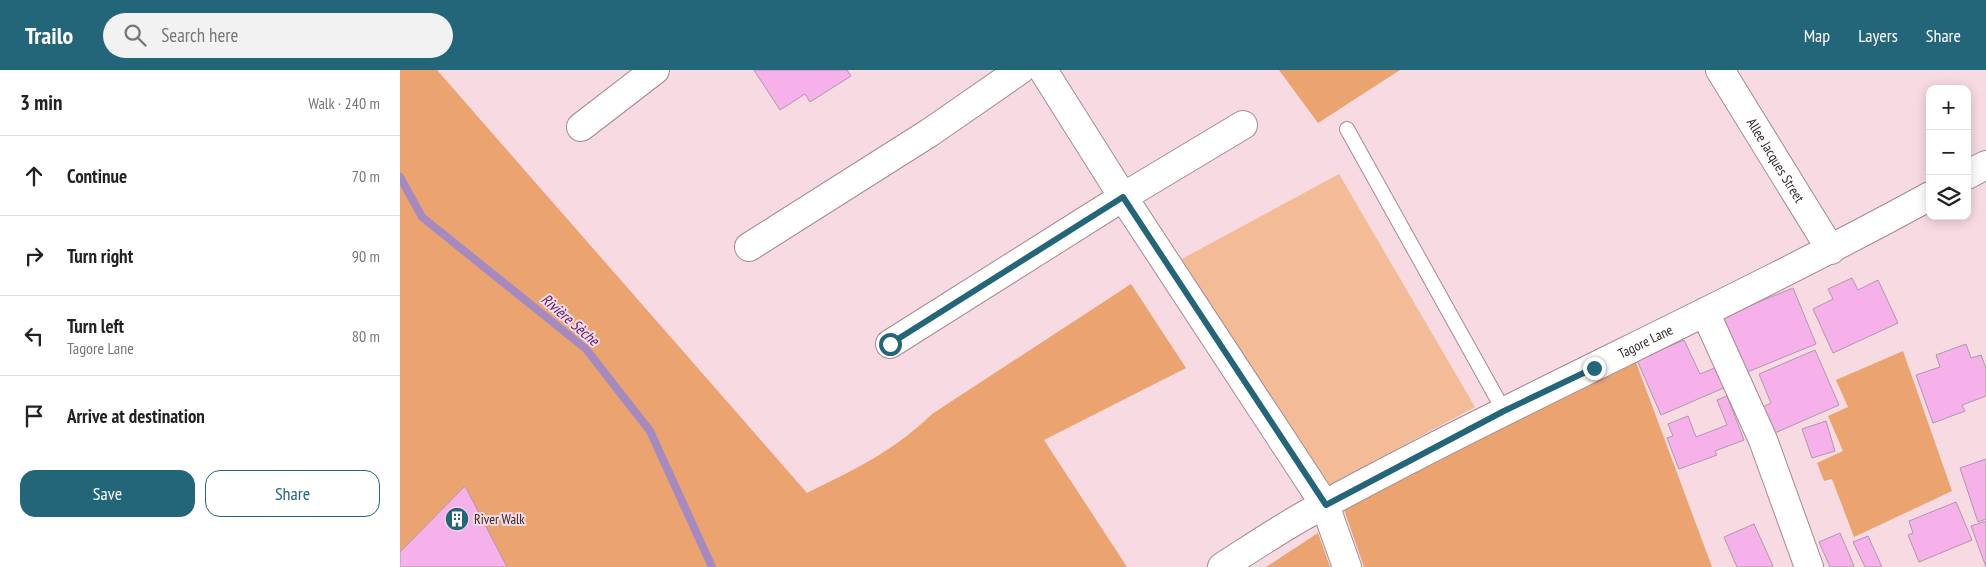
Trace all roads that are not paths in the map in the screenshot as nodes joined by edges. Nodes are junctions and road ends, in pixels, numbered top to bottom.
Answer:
1 (655, 70) edge
2 (1020, 70) edge
3 (1043, 70) edge
4 (1720, 70) edge
5 (1243, 125) dead end
6 (581, 127) dead end
7 (1347, 129) dead end
8 (1986, 165) edge
9 (1971, 173) edge
10 (1123, 197) junction
11 (1926, 198) edge
12 (749, 247) dead end
13 (1831, 250) junction
14 (1705, 312) junction
15 (890, 344) dead end
16 (1504, 411) junction
17 (1316, 510) junction
18 (1222, 567) edge
19 (1348, 567) edge
20 (1809, 567) edge

1 - 6 street
2 - 12 street
3 - 10 street
4 - 13 street, Allee Jacques Street
5 - 10 street
7 - 16 lane
8 - 9 street
10 - 15 street
10 - 17 street
11 - 13 street, Tagore Lane
13 - 14 street, Tagore Lane
14 - 16 street, Tagore Lane
14 - 20 street
16 - 17 street, Tagore Lane
17 - 18 street, Tagore Lane
17 - 19 street

